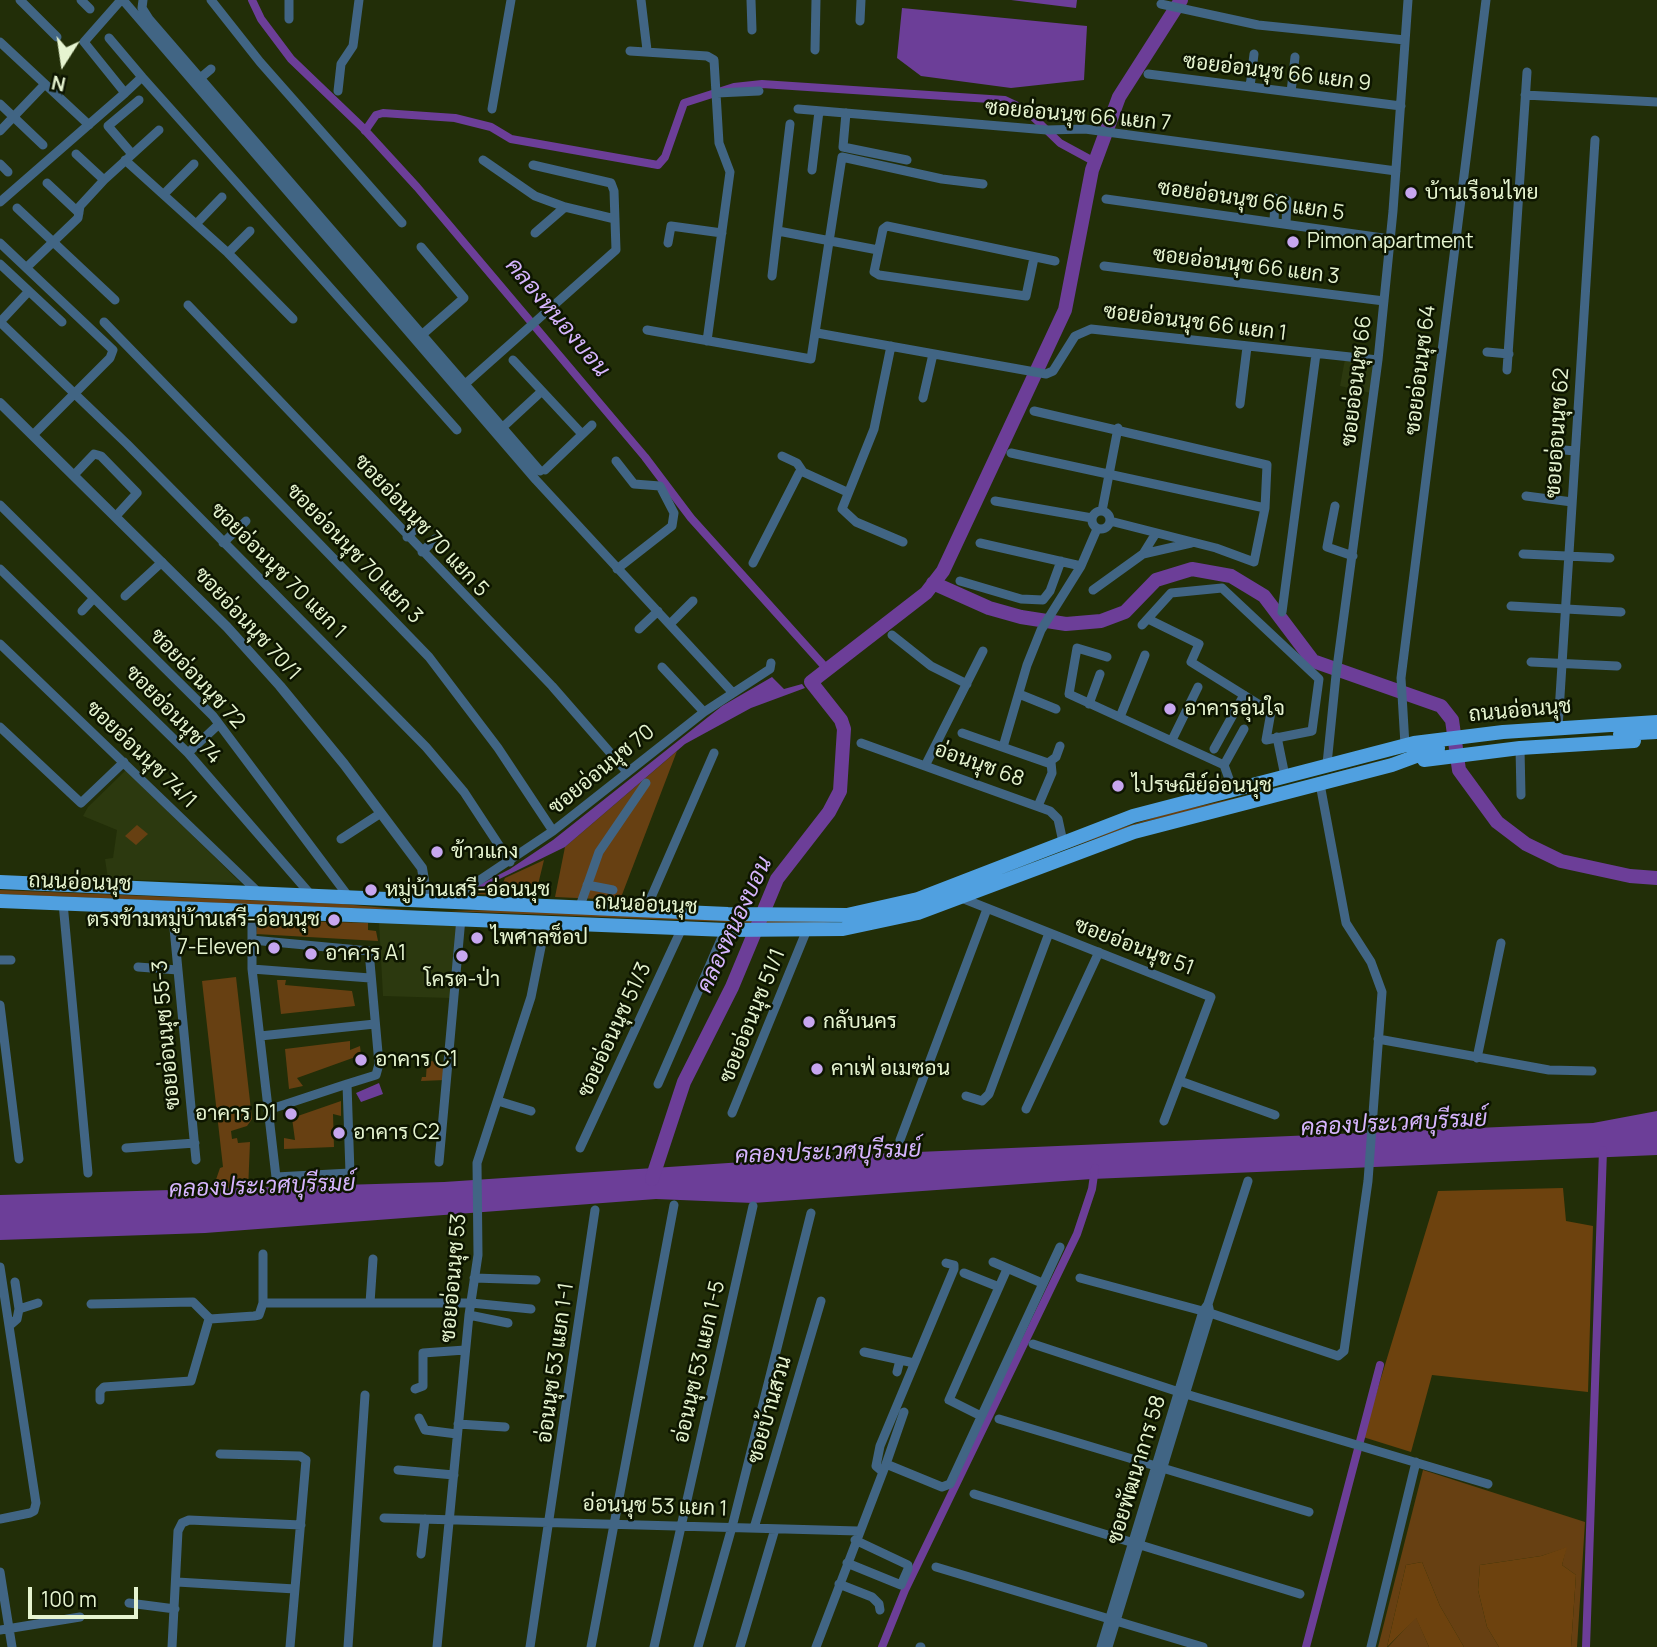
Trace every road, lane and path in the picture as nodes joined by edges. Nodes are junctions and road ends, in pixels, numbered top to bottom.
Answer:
1 (20, 0) edge
2 (81, 0) edge
3 (122, 0) edge
4 (143, 0) edge
5 (211, 0) edge
6 (289, 0) edge
7 (359, 0) edge
8 (511, 0) edge
9 (641, 0) edge
10 (751, 0) edge
11 (816, 0) edge
12 (860, 0) edge
13 (1408, 0) edge
14 (1486, 0) edge
15 (1164, 5) dead end
16 (90, 9) dead end
17 (289, 19) dead end
18 (860, 21) dead end
19 (752, 30) dead end
20 (57, 37) dead end
21 (109, 38) dead end
22 (1405, 40) junction
23 (0, 42) edge
24 (647, 50) junction
25 (815, 50) dead end
26 (630, 51) dead end
27 (1254, 54) dead end
28 (1295, 57) dead end
29 (211, 69) dead end
30 (1527, 72) dead end
31 (1149, 75) dead end
32 (142, 77) junction
33 (197, 80) junction
34 (45, 84) junction
35 (1250, 87) junction
36 (338, 91) dead end
37 (759, 91) dead end
38 (1291, 92) junction
39 (125, 93) junction
40 (716, 93) junction
41 (1525, 95) junction
42 (139, 100) dead end
43 (1657, 102) edge
44 (0, 104) edge
45 (1401, 106) junction
46 (798, 108) dead end
47 (492, 109) dead end
48 (819, 111) junction
49 (846, 113) junction
50 (14, 117) junction
51 (790, 124) dead end
52 (89, 125) junction
53 (159, 130) dead end
54 (0, 131) edge
55 (1595, 140) dead end
56 (43, 145) dead end
57 (76, 154) dead end
58 (129, 157) junction
59 (483, 160) dead end
60 (907, 160) dead end
61 (0, 164) edge
62 (194, 164) dead end
63 (533, 165) dead end
64 (812, 170) dead end
65 (1396, 171) junction
66 (8, 172) dead end
67 (104, 180) junction
68 (47, 183) dead end
69 (983, 184) dead end
70 (164, 194) junction
71 (222, 197) dead end
72 (1275, 198) dead end
73 (1106, 199) dead end
74 (1287, 200) dead end
75 (0, 202) edge
76 (565, 207) junction
77 (17, 208) dead end
78 (79, 212) junction
79 (615, 219) junction
80 (1274, 222) junction
81 (197, 223) junction
82 (402, 223) dead end
83 (1286, 224) junction
84 (250, 231) dead end
85 (778, 231) junction
86 (535, 233) dead end
87 (722, 233) junction
88 (1390, 239) junction
89 (53, 242) junction
90 (830, 242) junction
91 (0, 243) edge
92 (668, 243) dead end
93 (421, 247) dead end
94 (878, 250) junction
95 (228, 253) junction
96 (1034, 258) junction
97 (1055, 261) dead end
98 (0, 264) edge
99 (1104, 266) dead end
100 (27, 267) junction
101 (772, 276) dead end
102 (29, 290) junction
103 (115, 300) dead end
104 (1384, 301) junction
105 (188, 305) dead end
106 (293, 319) dead end
107 (0, 322) edge
108 (62, 322) dead end
109 (104, 323) dead end
110 (647, 330) dead end
111 (817, 332) junction
112 (424, 333) junction
113 (707, 341) junction
114 (891, 346) junction
115 (1247, 347) junction
116 (1488, 352) dead end
117 (933, 354) junction
118 (1316, 354) junction
119 (1508, 354) junction
120 (513, 360) dead end
121 (1378, 360) junction
122 (1507, 370) dead end
123 (463, 386) junction
124 (542, 391) junction
125 (74, 393) junction
126 (923, 398) dead end
127 (0, 403) edge
128 (1240, 404) dead end
129 (1034, 411) dead end
130 (592, 425) dead end
131 (503, 427) junction
132 (1118, 428) junction
133 (457, 430) dead end
134 (582, 434) junction
135 (33, 435) junction
136 (1554, 449) dead end
137 (1575, 451) junction
138 (1011, 453) dead end
139 (782, 456) dead end
140 (616, 461) dead end
141 (803, 472) junction
142 (74, 475) junction
143 (1110, 475) junction
144 (847, 492) junction
145 (1526, 496) dead end
146 (995, 501) dead end
147 (1572, 502) junction
148 (0, 505) edge
149 (1335, 506) dead end
150 (1265, 508) junction
151 (1102, 511) junction
152 (116, 516) junction
153 (1091, 518) junction
154 (246, 521) dead end
155 (1110, 521) junction
156 (422, 523) dead end
157 (1097, 529) junction
158 (1156, 533) junction
159 (407, 537) junction
160 (435, 539) dead end
161 (903, 542) dead end
162 (1193, 542) junction
163 (223, 543) junction
164 (981, 544) dead end
165 (422, 552) junction
166 (1143, 554) junction
167 (1524, 554) dead end
168 (1353, 556) junction
169 (1568, 556) junction
170 (1610, 558) dead end
171 (1061, 561) junction
172 (162, 562) junction
173 (753, 563) dead end
174 (1082, 566) junction
175 (0, 569) edge
176 (617, 569) junction
177 (960, 581) dead end
178 (1093, 590) dead end
179 (125, 596) dead end
180 (94, 598) junction
181 (693, 601) dead end
182 (1511, 606) dead end
183 (1565, 610) junction
184 (82, 611) dead end
185 (658, 611) junction
186 (1282, 612) dead end
187 (1621, 612) dead end
188 (670, 624) junction
189 (639, 629) dead end
190 (892, 635) dead end
191 (0, 644) edge
192 (983, 651) dead end
193 (1144, 654) dead end
194 (1107, 657) dead end
195 (1531, 662) dead end
196 (771, 663) dead end
197 (1561, 664) junction
198 (1617, 666) dead end
199 (662, 667) dead end
200 (1100, 674) dead end
201 (967, 684) junction
202 (1198, 687) dead end
203 (733, 693) junction
204 (1019, 694) junction
205 (1244, 695) junction
206 (1089, 704) junction
207 (1056, 709) dead end
208 (704, 712) junction
209 (1120, 717) junction
210 (219, 724) junction
211 (1621, 724) junction
212 (0, 727) edge
213 (1558, 728) junction
214 (1244, 729) dead end
215 (1655, 731) edge
216 (962, 733) dead end
217 (1277, 737) junction
218 (1172, 740) junction
219 (1622, 742) junction
220 (861, 743) dead end
221 (1405, 745) junction
222 (1060, 746) dead end
223 (1003, 747) junction
224 (1520, 748) junction
225 (1214, 749) dead end
226 (188, 753) junction
227 (714, 753) dead end
228 (1390, 758) junction
229 (124, 762) junction
230 (1051, 762) junction
231 (926, 764) junction
232 (1327, 764) junction
233 (1223, 765) junction
234 (626, 772) junction
235 (1285, 776) junction
236 (646, 783) dead end
237 (1320, 784) junction
238 (1233, 790) junction
239 (1521, 795) dead end
240 (1038, 806) junction
241 (381, 813) junction
242 (553, 831) junction
243 (341, 839) dead end
244 (1063, 842) junction
245 (510, 862) junction
246 (0, 883) edge
247 (587, 885) junction
248 (613, 890) dead end
249 (258, 892) junction
250 (311, 895) junction
251 (348, 896) junction
252 (959, 897) junction
253 (428, 899) junction
254 (450, 900) junction
255 (0, 901) edge
256 (63, 903) junction
257 (580, 906) junction
258 (172, 907) junction
259 (646, 909) junction
260 (987, 909) junction
261 (252, 910) junction
262 (427, 916) junction
263 (461, 918) junction
264 (546, 922) junction
265 (682, 928) junction
266 (726, 930) junction
267 (799, 932) junction
268 (1049, 933) junction
269 (252, 940) junction
270 (1501, 943) dead end
271 (1099, 952) junction
272 (0, 960) edge
273 (11, 960) dead end
274 (138, 967) dead end
275 (252, 969) junction
276 (178, 970) junction
277 (370, 978) junction
278 (0, 1005) edge
279 (374, 1024) junction
280 (260, 1036) junction
281 (1378, 1039) junction
282 (2, 1042) edge
283 (1477, 1058) junction
284 (1592, 1071) dead end
285 (1180, 1081) junction
286 (348, 1084) junction
287 (658, 1084) dead end
288 (966, 1096) dead end
289 (498, 1101) junction
290 (1026, 1109) dead end
291 (268, 1110) junction
292 (531, 1111) dead end
293 (732, 1113) dead end
294 (1275, 1115) dead end
295 (1164, 1121) dead end
296 (900, 1140) dead end
297 (195, 1143) junction
298 (126, 1148) dead end
299 (580, 1148) dead end
300 (19, 1159) dead end
301 (196, 1160) dead end
302 (439, 1163) dead end
303 (88, 1173) dead end
304 (1248, 1181) dead end
305 (674, 1205) dead end
306 (753, 1206) dead end
307 (595, 1210) dead end
308 (811, 1213) dead end
309 (1060, 1247) dead end
310 (263, 1254) dead end
311 (373, 1259) dead end
312 (993, 1262) dead end
313 (946, 1263) dead end
314 (0, 1267) edge
315 (1007, 1269) junction
316 (964, 1273) dead end
317 (474, 1278) junction
318 (1080, 1278) dead end
319 (536, 1280) dead end
320 (15, 1282) dead end
321 (1042, 1283) junction
322 (999, 1287) junction
323 (821, 1301) dead end
324 (38, 1303) dead end
325 (263, 1303) junction
326 (370, 1303) junction
327 (471, 1303) junction
328 (91, 1304) dead end
329 (19, 1309) junction
330 (531, 1309) dead end
331 (1207, 1309) junction
332 (469, 1315) junction
333 (209, 1319) junction
334 (508, 1323) dead end
335 (9, 1326) junction
336 (1033, 1344) dead end
337 (466, 1350) junction
338 (864, 1352) dead end
339 (900, 1360) junction
340 (914, 1363) junction
341 (897, 1372) dead end
342 (415, 1389) dead end
343 (1182, 1393) junction
344 (365, 1395) dead end
345 (100, 1400) dead end
346 (904, 1412) dead end
347 (981, 1416) junction
348 (419, 1418) dead end
349 (999, 1419) dead end
350 (505, 1427) dead end
351 (458, 1429) junction
352 (220, 1454) dead end
353 (1416, 1462) junction
354 (1160, 1467) junction
355 (884, 1468) junction
356 (398, 1470) dead end
357 (454, 1475) junction
358 (1488, 1484) dead end
359 (974, 1494) dead end
360 (1309, 1512) dead end
361 (384, 1518) dead end
362 (0, 1519) edge
363 (425, 1519) junction
364 (451, 1520) junction
365 (551, 1521) junction
366 (615, 1522) junction
367 (301, 1525) junction
368 (682, 1526) junction
369 (732, 1527) junction
370 (754, 1528) junction
371 (775, 1529) junction
372 (857, 1536) junction
373 (1138, 1543) junction
374 (421, 1554) dead end
375 (847, 1563) junction
376 (936, 1567) dead end
377 (0, 1572) edge
378 (177, 1582) junction
379 (839, 1584) junction
380 (295, 1589) junction
381 (1300, 1594) dead end
382 (129, 1603) dead end
383 (175, 1609) junction
384 (880, 1610) dead end
385 (80, 1617) dead end
386 (1113, 1620) junction
387 (4, 1630) edge
388 (12, 1647) edge
389 (173, 1647) edge
390 (290, 1647) edge
391 (348, 1647) edge
392 (438, 1647) edge
393 (530, 1647) edge
394 (591, 1647) edge
395 (654, 1647) edge
396 (698, 1647) edge
397 (740, 1647) edge
398 (816, 1647) edge
399 (1101, 1647) edge
400 (1108, 1647) edge
401 (1203, 1647) edge
402 (1371, 1647) edge

1 - 20 street
2 - 16 street
3 - 33 street
3 - 39 street
4 - 33 street
5 - 82 street
6 - 17 street
7 - 36 street
8 - 47 street
9 - 24 street
10 - 19 street
11 - 25 street
12 - 18 street
13 - 22 street, ซอยอ่อนนุช 66
14 - 221 street, ซอยอ่อนนุช 64
15 - 22 street
21 - 32 street
22 - 45 street, ซอยอ่อนนุช 66
23 - 34 street
24 - 26 street
24 - 40 street
27 - 35 street
28 - 38 street
29 - 33 street
30 - 41 street
31 - 35 street, ซอยอ่อนนุช 66 แยก 9
32 - 39 street
32 - 133 street
33 - 112 street
33 - 123 street
34 - 50 street
34 - 52 street
35 - 38 street, ซอยอ่อนนุช 66 แยก 9
37 - 40 street
38 - 45 street, ซอยอ่อนนุช 66 แยก 9
39 - 52 street
40 - 87 street
41 - 43 street
41 - 119 street
42 - 58 street
44 - 50 street
45 - 65 street, ซอยอ่อนนุช 66
46 - 48 street, ซอยอ่อนนุช 66 แยก 7
48 - 49 street, ซอยอ่อนนุช 66 แยก 7
48 - 64 street
49 - 60 street
49 - 65 street, ซอยอ่อนนุช 66 แยก 7
50 - 54 street
50 - 56 street
51 - 85 street
52 - 75 street
53 - 58 street
55 - 137 street, ซอยอ่อนนุช 62
57 - 67 street
58 - 67 street
58 - 70 street
59 - 76 street
61 - 66 street
62 - 70 street
63 - 79 street
65 - 88 street, ซอยอ่อนนุช 66
67 - 78 street
68 - 78 street
69 - 90 street
70 - 81 street
71 - 81 street
72 - 80 street
73 - 80 street, ซอยอ่อนนุช 66 แยก 5
74 - 83 street
76 - 79 street
76 - 86 street
77 - 89 street
78 - 89 street
79 - 123 street
80 - 83 street, ซอยอ่อนนุช 66 แยก 5
81 - 95 street
83 - 88 street, ซอยอ่อนนุช 66 แยก 5
84 - 95 street
85 - 90 street
85 - 101 street
87 - 92 street
87 - 113 street
88 - 104 street, ซอยอ่อนนุช 66
89 - 100 street
89 - 103 street
90 - 94 street
90 - 111 street
91 - 100 street
93 - 112 street
94 - 96 street
94 - 96 street
95 - 106 street
96 - 97 street
98 - 102 street
99 - 104 street, ซอยอ่อนนุช 66 แยก 3
100 - 125 street
102 - 107 street
102 - 108 street
104 - 121 street, ซอยอ่อนนุช 66
105 - 159 street, ซอยอ่อนนุช 70 แยก 5
107 - 125 street, ซอยอ่อนนุช 70 แยก 1
109 - 242 street, ซอยอ่อนนุช 70 แยก 3
110 - 113 street
111 - 113 street
111 - 114 street, ซอยอ่อนนุช 66 แยก 1
112 - 123 street
114 - 117 street, ซอยอ่อนนุช 66 แยก 1
114 - 144 street
115 - 117 street, ซอยอ่อนนุช 66 แยก 1
115 - 118 street, ซอยอ่อนนุช 66 แยก 1
115 - 128 street
116 - 119 street
117 - 126 street
118 - 121 street, ซอยอ่อนนุช 66 แยก 1
118 - 186 street
119 - 122 street
120 - 124 street
121 - 168 street, ซอยอ่อนนุช 66
123 - 131 street
123 - 176 street
124 - 131 street
124 - 134 street
125 - 135 street
125 - 163 street, ซอยอ่อนนุช 70 แยก 1
127 - 135 street, ซอยอ่อนนุช 70/1
129 - 132 street
130 - 134 street
131 - 134 street
132 - 143 street
132 - 150 street
135 - 142 street, ซอยอ่อนนุช 70/1
136 - 137 street
137 - 147 street, ซอยอ่อนนุช 62
138 - 143 street
139 - 141 street
140 - 176 street
141 - 144 street
141 - 173 street
142 - 152 street, ซอยอ่อนนุช 70/1
142 - 152 street
143 - 150 street
143 - 151 street
144 - 161 street
145 - 147 street
146 - 153 street
147 - 169 street, ซอยอ่อนนุช 62
148 - 180 street, ซอยอ่อนนุช 72
149 - 168 street
150 - 162 street
151 - 153 street
151 - 155 street
152 - 172 street, ซอยอ่อนนุช 70/1
153 - 157 street
154 - 163 street
155 - 157 street
155 - 158 street
156 - 159 street
157 - 174 street
158 - 162 street
158 - 166 street
159 - 165 street, ซอยอ่อนนุช 70 แยก 5
160 - 165 street
162 - 166 street
163 - 245 street, ซอยอ่อนนุช 70 แยก 1
164 - 171 street
165 - 234 street, ซอยอ่อนนุช 70 แยก 5
166 - 178 street
167 - 169 street
168 - 232 street, ซอยอ่อนนุช 66
169 - 170 street
169 - 183 street, ซอยอ่อนนุช 62
171 - 174 street
171 - 177 street
172 - 179 street
172 - 241 street, ซอยอ่อนนุช 70/1
174 - 204 street
175 - 226 street, ซอยอ่อนนุช 74
176 - 185 street
180 - 184 street
180 - 210 street, ซอยอ่อนนุช 72
181 - 188 street
182 - 183 street
183 - 187 street
183 - 197 street, ซอยอ่อนนุช 62
185 - 188 street
185 - 189 street
188 - 203 street
190 - 201 street
191 - 229 street, ซอยอ่อนนุช 74/1
192 - 201 street
193 - 209 street
194 - 206 street
195 - 197 street
196 - 203 street, ซอยอ่อนนุช 70
197 - 198 street
197 - 213 street, ซอยอ่อนนุช 62
199 - 208 street
200 - 206 street
201 - 231 street
202 - 218 street
203 - 208 street, ซอยอ่อนนุช 70
204 - 207 street
204 - 223 street
205 - 217 street
205 - 217 street
205 - 225 street
206 - 209 street
208 - 234 street, ซอยอ่อนนุช 70
209 - 218 street
210 - 226 street
210 - 251 street, ซอยอ่อนนุช 72
211 - 213 main road, ถนนอ่อนนุช
211 - 215 main road, ถนนอ่อนนุช
211 - 219 main road
212 - 229 street
213 - 221 main road, ถนนอ่อนนุช
214 - 233 street
215 - 219 main road, ถนนอ่อนนุช
215 - 228 main road, ถนนอ่อนนุช
216 - 223 street
217 - 235 street
218 - 233 street
219 - 224 main road, ถนนอ่อนนุช
220 - 231 street, อ่อนนุช 68
221 - 228 main road, ถนนอ่อนนุช
222 - 230 street
223 - 230 street
224 - 228 main road, ถนนอ่อนนุช
224 - 239 street
226 - 250 street, ซอยอ่อนนุช 74
227 - 259 street
228 - 232 main road, ถนนอ่อนนุช
228 - 237 main road, ถนนอ่อนนุช
229 - 249 street, ซอยอ่อนนุช 74/1
230 - 240 street
231 - 240 street, อ่อนนุช 68
232 - 235 main road, ถนนอ่อนนุช
233 - 238 street
234 - 242 street, ซอยอ่อนนุช 70
235 - 238 main road, ถนนอ่อนนุช
236 - 247 street
237 - 252 main road, ถนนอ่อนนุช
237 - 281 street
238 - 244 main road, ถนนอ่อนนุช
240 - 244 street, อ่อนนุช 68
241 - 243 street
241 - 253 street, ซอยอ่อนนุช 70/1
242 - 245 street, ซอยอ่อนนุช 70
244 - 259 main road, ถนนอ่อนนุช
245 - 254 street, ซอยอ่อนนุช 70
246 - 249 main road, ถนนอ่อนนุช
247 - 248 street
247 - 257 street
249 - 250 main road, ถนนอ่อนนุช
250 - 251 main road, ถนนอ่อนนุช
251 - 253 main road, ถนนอ่อนนุช
252 - 260 street, ซอยอ่อนนุช 51
252 - 267 main road, ถนนอ่อนนุช
253 - 254 main road, ถนนอ่อนนุช
253 - 262 main road
254 - 257 main road, ถนนอ่อนนุช
255 - 256 main road, ถนนอ่อนนุช
256 - 258 main road, ถนนอ่อนนุช
256 - 303 street
257 - 259 main road, ถนนอ่อนนุช
258 - 261 main road, ถนนอ่อนนุช
258 - 276 street, ซอยอ่อนนุช 55-3
260 - 268 street, ซอยอ่อนนุช 51
260 - 296 street
261 - 262 main road, ถนนอ่อนนุช
261 - 269 street
262 - 263 main road, ถนนอ่อนนุช
263 - 264 main road, ถนนอ่อนนุช
263 - 302 street
264 - 265 main road, ถนนอ่อนนุช
264 - 289 street, ซอยอ่อนนุช 53
265 - 266 main road, ถนนอ่อนนุช
265 - 299 street, ซอยอ่อนนุช 51/3
266 - 267 main road, ถนนอ่อนนุช
266 - 287 street
267 - 293 street, ซอยอ่อนนุช 51/1
268 - 271 street, ซอยอ่อนนุช 51
268 - 288 street
269 - 275 street
269 - 277 street
270 - 283 street
271 - 285 street, ซอยอ่อนนุช 51
271 - 290 street
272 - 273 street
274 - 276 street
275 - 277 street
275 - 280 street
276 - 297 street, ซอยอ่อนนุช 55-3
277 - 279 street
278 - 282 street
279 - 280 street
279 - 286 street
280 - 291 street
281 - 283 street
281 - 331 street
282 - 300 street
283 - 284 street
285 - 294 street
285 - 295 street, ซอยอ่อนนุช 51
286 - 291 street
286 - 291 street
289 - 292 street
289 - 317 street, ซอยอ่อนนุช 53
297 - 298 street
297 - 301 street, ซอยอ่อนนุช 55-3
304 - 331 street, ซอยพัฒนาการ 58
305 - 366 street
306 - 368 street, อ่อนนุช 53 แยก 1-5
307 - 365 street, อ่อนนุช 53 แยก 1-1
308 - 369 street
309 - 321 street
310 - 325 street
311 - 326 street
312 - 315 street
313 - 340 street
314 - 335 street
315 - 321 street
315 - 322 street
316 - 322 street
317 - 319 street
317 - 327 street, ซอยอ่อนนุช 53
318 - 331 street
320 - 329 street
321 - 347 street
322 - 347 street
323 - 370 street, ซอยบ้านสวน
324 - 329 street
325 - 326 street
325 - 333 street
326 - 327 street
327 - 330 street
327 - 332 street, ซอยอ่อนนุช 53
328 - 333 street
329 - 335 street
331 - 343 street, ซอยพัฒนาการ 58
332 - 334 street
332 - 337 street, ซอยอ่อนนุช 53
333 - 345 street
335 - 362 street
336 - 343 street
337 - 342 street
337 - 351 street, ซอยอ่อนนุช 53
338 - 339 street
339 - 340 street
339 - 341 street
340 - 355 street
343 - 353 street
343 - 354 street, ซอยพัฒนาการ 58
344 - 391 street
346 - 355 street
347 - 355 street
348 - 351 street
349 - 354 street
350 - 351 street
351 - 357 street, ซอยอ่อนนุช 53
352 - 367 street
353 - 358 street
353 - 402 street
354 - 360 street
354 - 373 street, ซอยพัฒนาการ 58
355 - 372 street
356 - 357 street
357 - 364 street, ซอยอ่อนนุช 53
359 - 373 street
361 - 363 street, อ่อนนุช 53 แยก 1
363 - 364 street, อ่อนนุช 53 แยก 1
363 - 374 street
364 - 365 street, อ่อนนุช 53 แยก 1
364 - 392 street, ซอยอ่อนนุช 53
365 - 366 street, อ่อนนุช 53 แยก 1
365 - 393 street, อ่อนนุช 53 แยก 1-1
366 - 368 street, อ่อนนุช 53 แยก 1
366 - 394 street
367 - 378 street
367 - 380 street
368 - 369 street, อ่อนนุช 53 แยก 1
368 - 395 street, อ่อนนุช 53 แยก 1-5
369 - 370 street, อ่อนนุช 53 แยก 1
369 - 396 street
370 - 371 street, อ่อนนุช 53 แยก 1
371 - 372 street, อ่อนนุช 53 แยก 1
371 - 397 street
372 - 375 street
372 - 375 street
373 - 381 street
373 - 386 street, ซอยพัฒนาการ 58
375 - 379 street
376 - 386 street
377 - 387 street
378 - 380 street
378 - 383 street
379 - 384 street
379 - 398 street
380 - 390 street
382 - 383 street
383 - 389 street
385 - 387 street
386 - 399 street, ซอยพัฒนาการ 58
386 - 400 street, ซอยพัฒนาการ 58
386 - 401 street
387 - 388 street

